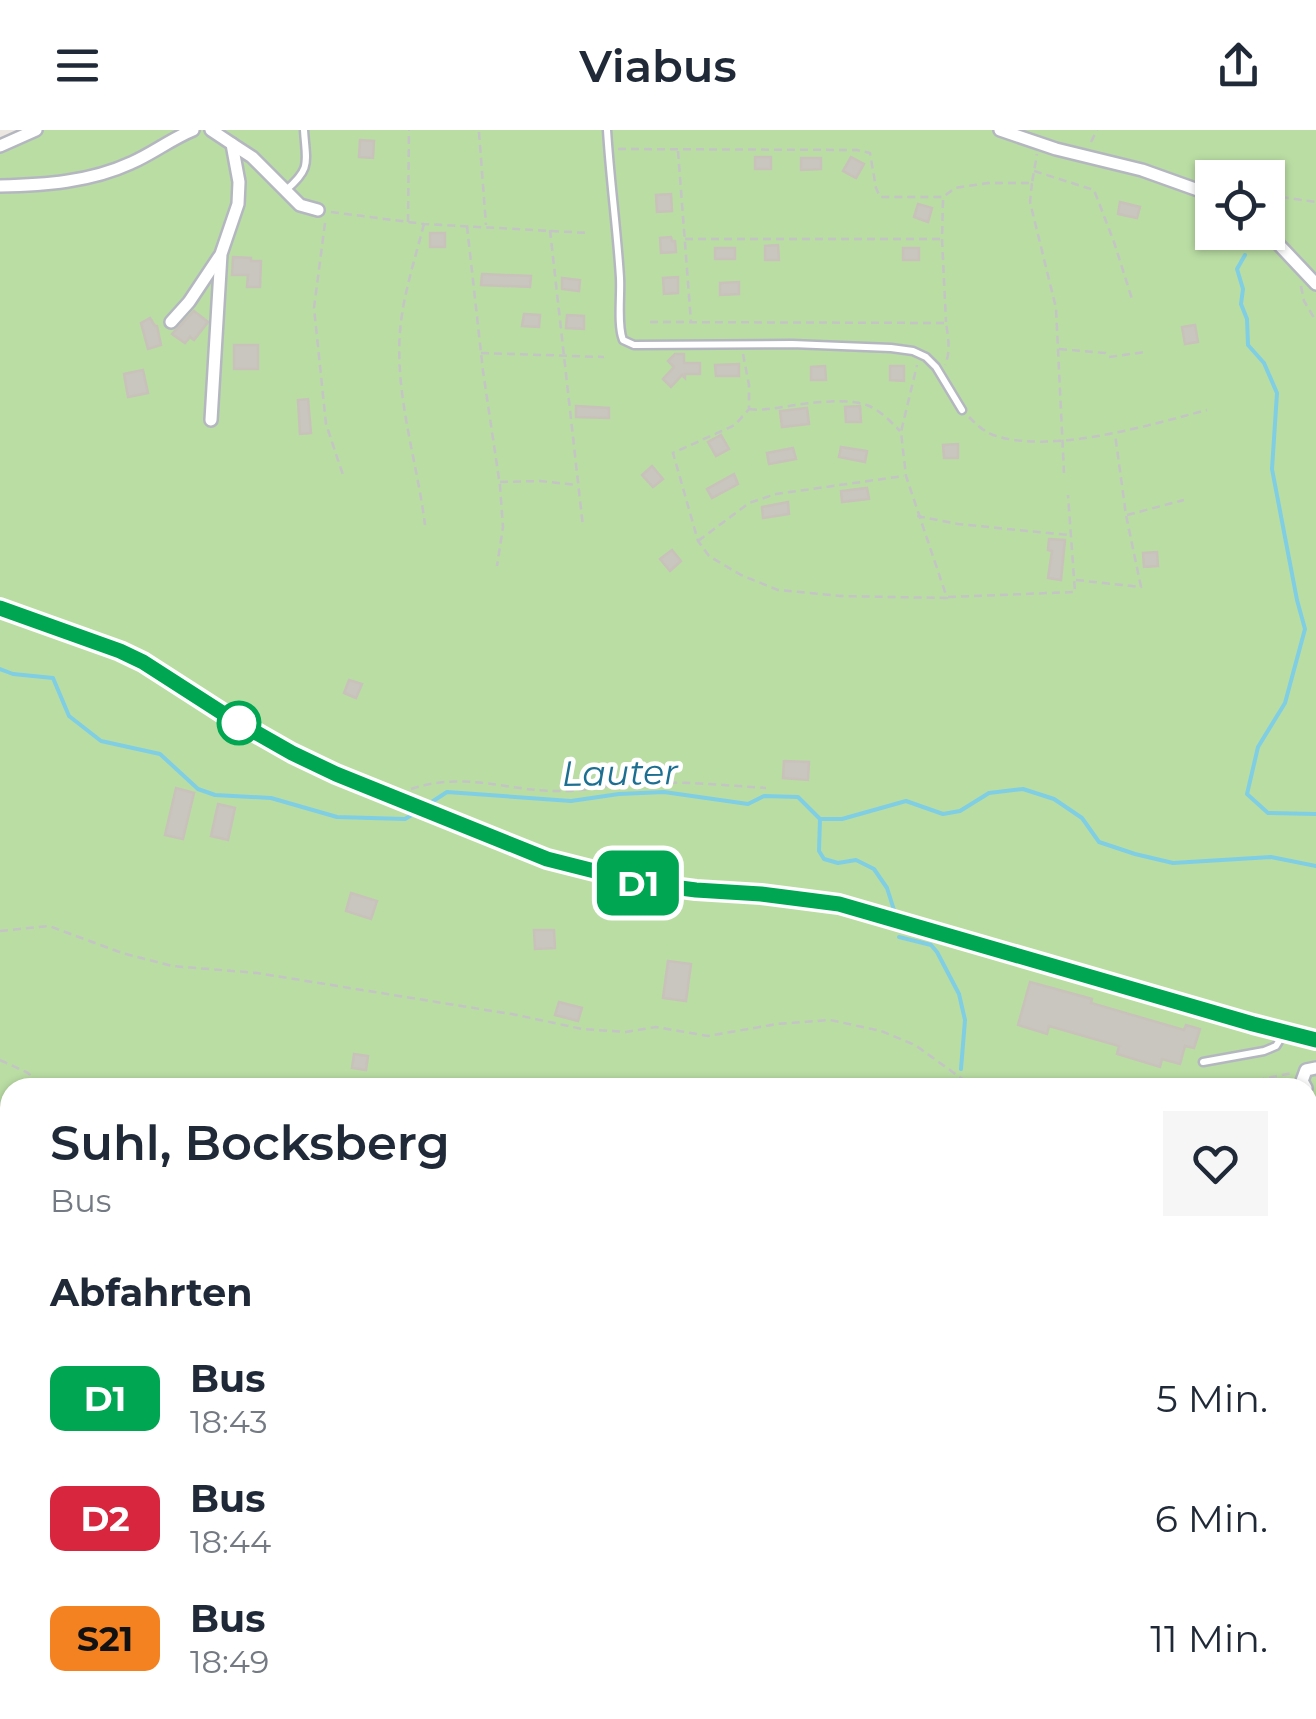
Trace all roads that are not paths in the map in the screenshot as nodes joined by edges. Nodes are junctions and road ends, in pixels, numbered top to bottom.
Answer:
1 (36, 130) edge
2 (193, 130) edge
3 (210, 130) edge
4 (304, 130) edge
5 (607, 130) edge
6 (1000, 130) edge
7 (232, 144) junction
8 (0, 146) edge
9 (0, 186) edge
10 (1195, 188) edge
11 (285, 190) junction
12 (318, 210) dead end
13 (1284, 250) edge
14 (221, 254) junction
15 (1316, 284) edge
16 (172, 322) dead end
17 (962, 410) road end
18 (211, 420) dead end
19 (0, 608) edge
20 (1285, 1032) junction
21 (1316, 1040) edge
22 (1203, 1062) dead end

1 - 8 street
2 - 9 street
3 - 7 street
4 - 11 lane
5 - 17 lane
6 - 10 street
7 - 11 street
7 - 14 street
11 - 12 street
13 - 15 street
14 - 16 street
14 - 18 street
19 - 20 street
20 - 21 street
20 - 22 lane

